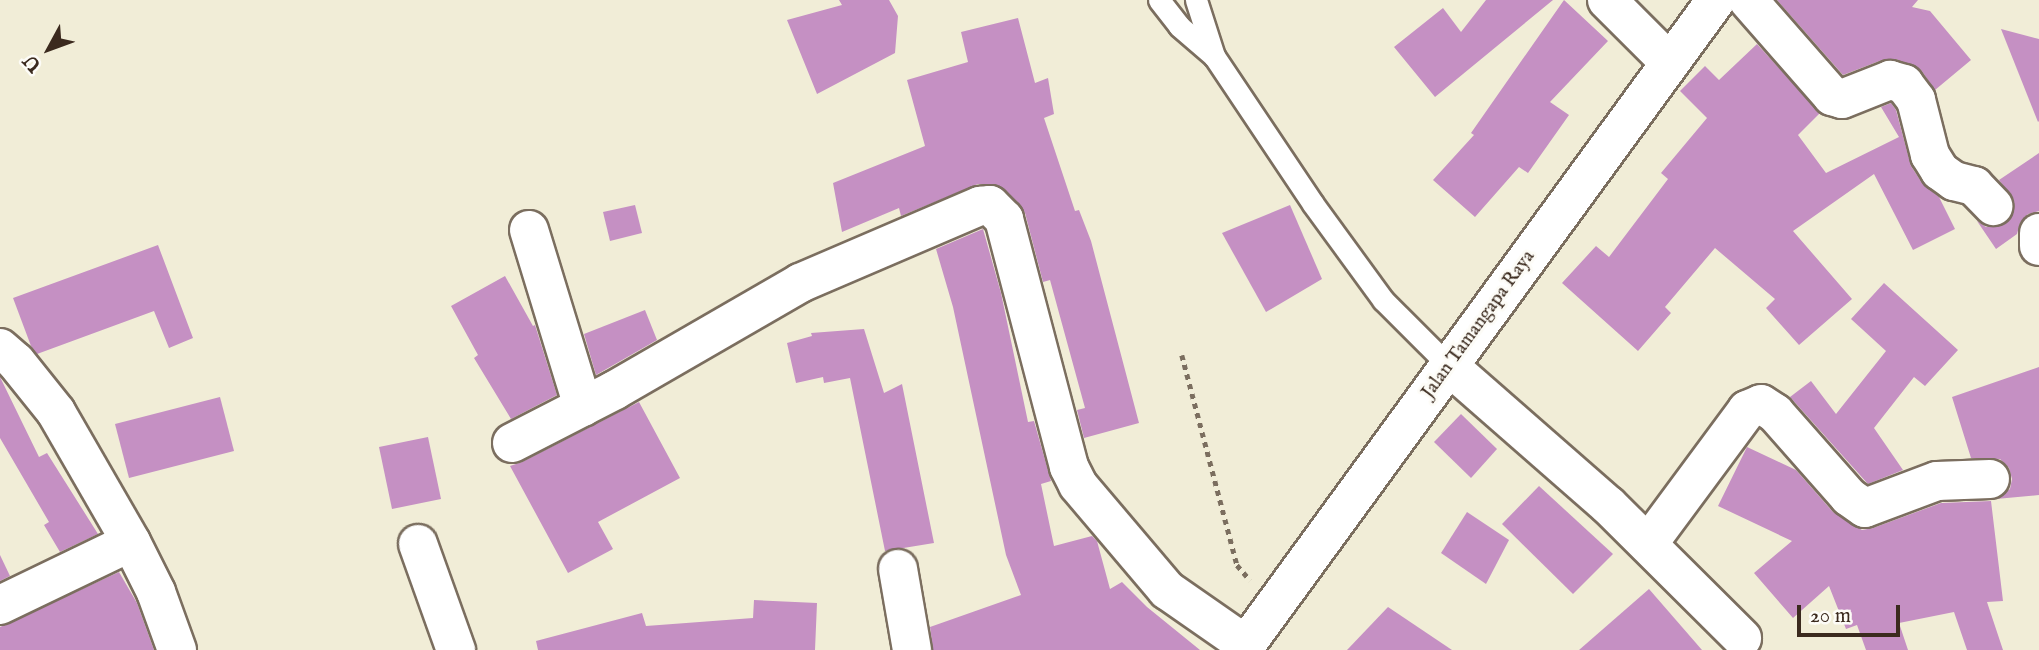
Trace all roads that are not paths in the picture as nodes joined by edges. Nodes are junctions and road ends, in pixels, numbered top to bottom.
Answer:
1 (1159, 0) edge
2 (1196, 0) edge
3 (1607, 0) edge
4 (1716, 0) edge
5 (1748, 0) edge
6 (1214, 57) junction
7 (1670, 63) junction
8 (1993, 206) dead end
9 (529, 230) dead end
10 (2039, 233) edge
11 (2039, 246) edge
12 (0, 348) edge
13 (1449, 366) junction
14 (583, 407) junction
15 (512, 443) dead end
16 (1990, 480) dead end
17 (131, 542) junction
18 (418, 544) dead end
19 (1648, 544) junction
20 (898, 569) dead end
21 (0, 605) edge
22 (1742, 638) dead end
23 (1244, 647) edge
24 (177, 650) edge
25 (456, 650) edge
26 (912, 650) edge

1 - 6 lane
2 - 6 lane
3 - 7 street
4 - 7 street, Jalan Tamangapa Raya
5 - 8 street
6 - 13 lane
7 - 13 street, Jalan Tamangapa Raya
9 - 14 street
10 - 11 street
12 - 17 street
13 - 19 street
13 - 23 street, Jalan Tamangapa Raya
14 - 15 street
14 - 23 street
16 - 19 street
17 - 21 street
17 - 24 street
18 - 25 street
19 - 22 street
20 - 26 street

